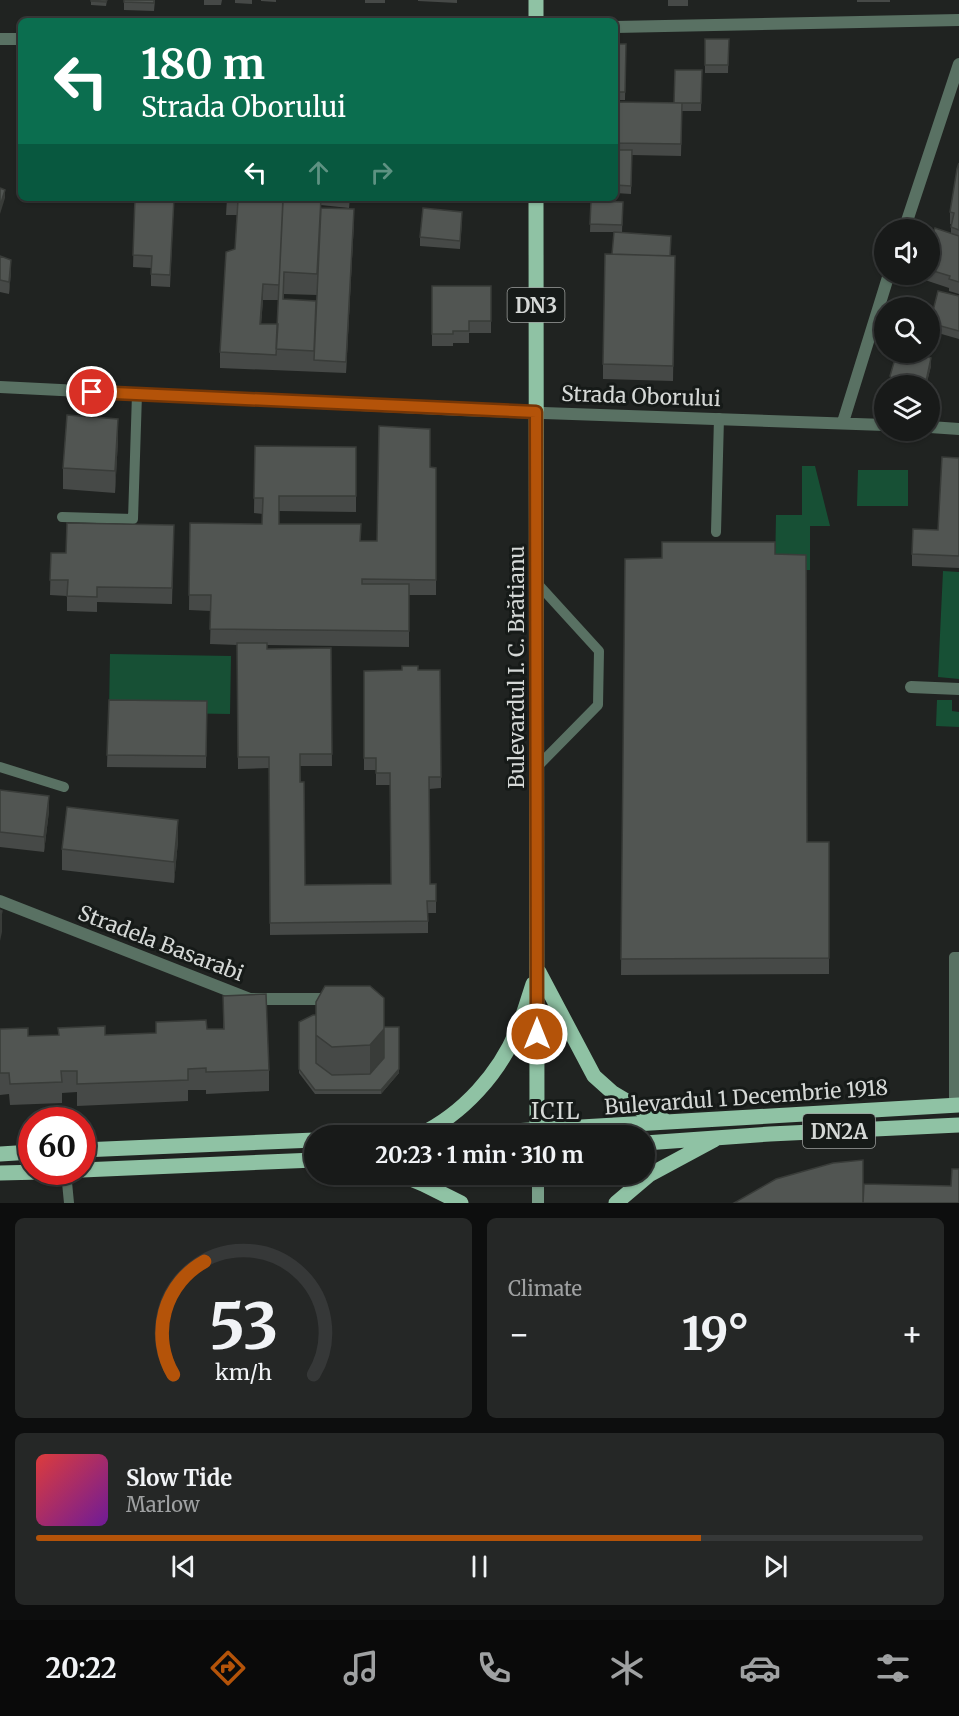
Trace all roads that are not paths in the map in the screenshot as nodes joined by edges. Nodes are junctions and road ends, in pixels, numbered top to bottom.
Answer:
1 (536, 0) edge
2 (536, 18) edge
3 (959, 20) edge
4 (618, 27) edge
5 (0, 39) edge
6 (18, 39) edge
7 (959, 64) edge
8 (536, 201) edge
9 (908, 219) edge
10 (887, 285) edge
11 (0, 387) edge
12 (137, 394) junction
13 (536, 412) junction
14 (719, 418) junction
15 (843, 422) junction
16 (874, 424) edge
17 (940, 428) edge
18 (959, 429) edge
19 (62, 517) dead end
20 (716, 532) dead end
21 (537, 583) junction
22 (911, 687) dead end
23 (959, 689) edge
24 (0, 767) edge
25 (537, 767) junction
26 (64, 788) dead end
27 (0, 901) edge
28 (959, 957) edge
29 (538, 970) junction
30 (349, 999) edge
31 (957, 1105) edge
32 (675, 1122) junction
33 (435, 1125) edge
34 (537, 1125) edge
35 (637, 1125) edge
36 (959, 1125) edge
37 (720, 1138) junction
38 (304, 1140) edge
39 (655, 1142) edge
40 (96, 1149) edge
41 (18, 1153) edge
42 (0, 1154) edge
43 (304, 1160) edge
44 (96, 1169) edge
45 (0, 1173) edge
46 (18, 1173) edge
47 (67, 1185) edge
48 (425, 1185) edge
49 (538, 1185) edge
50 (69, 1203) edge
51 (461, 1203) edge
52 (538, 1203) edge
53 (616, 1203) edge

1 - 2 main road
3 - 4 street
5 - 6 street
7 - 9 street
8 - 13 main road, Bulevardul I. C. Brătianu / DN3
10 - 15 street
11 - 12 street, Strada Oborului
12 - 13 street, Strada Oborului
12 - 19 lane
13 - 14 street, Strada Oborului
13 - 21 main road, Bulevardul I. C. Brătianu / DN3
14 - 15 street, Strada Oborului
14 - 20 lane
15 - 16 street, Strada Oborului
17 - 18 street
21 - 25 main road, Bulevardul I. C. Brătianu / DN3
21 - 25 lane
22 - 23 street
24 - 26 lane
25 - 29 main road, Bulevardul I. C. Brătianu / DN3
27 - 30 street, Stradela Basarabi
28 - 31 lane
29 - 32 main road
29 - 33 main road
29 - 34 main road, Bulevardul I. C. Brătianu / DN3
31 - 32 main road, Bulevardul 1 Decembrie 1918
32 - 35 main road, Bulevardul 1 Decembrie 1918
36 - 37 main road, Bulevardul 1 Decembrie 1918 / DN2A
37 - 39 main road, Bulevardul 1 Decembrie 1918 / DN2A
37 - 53 main road, DN2A
38 - 40 main road
41 - 42 main road
43 - 44 main road
45 - 46 main road
47 - 50 lane
48 - 51 main road
49 - 52 main road

